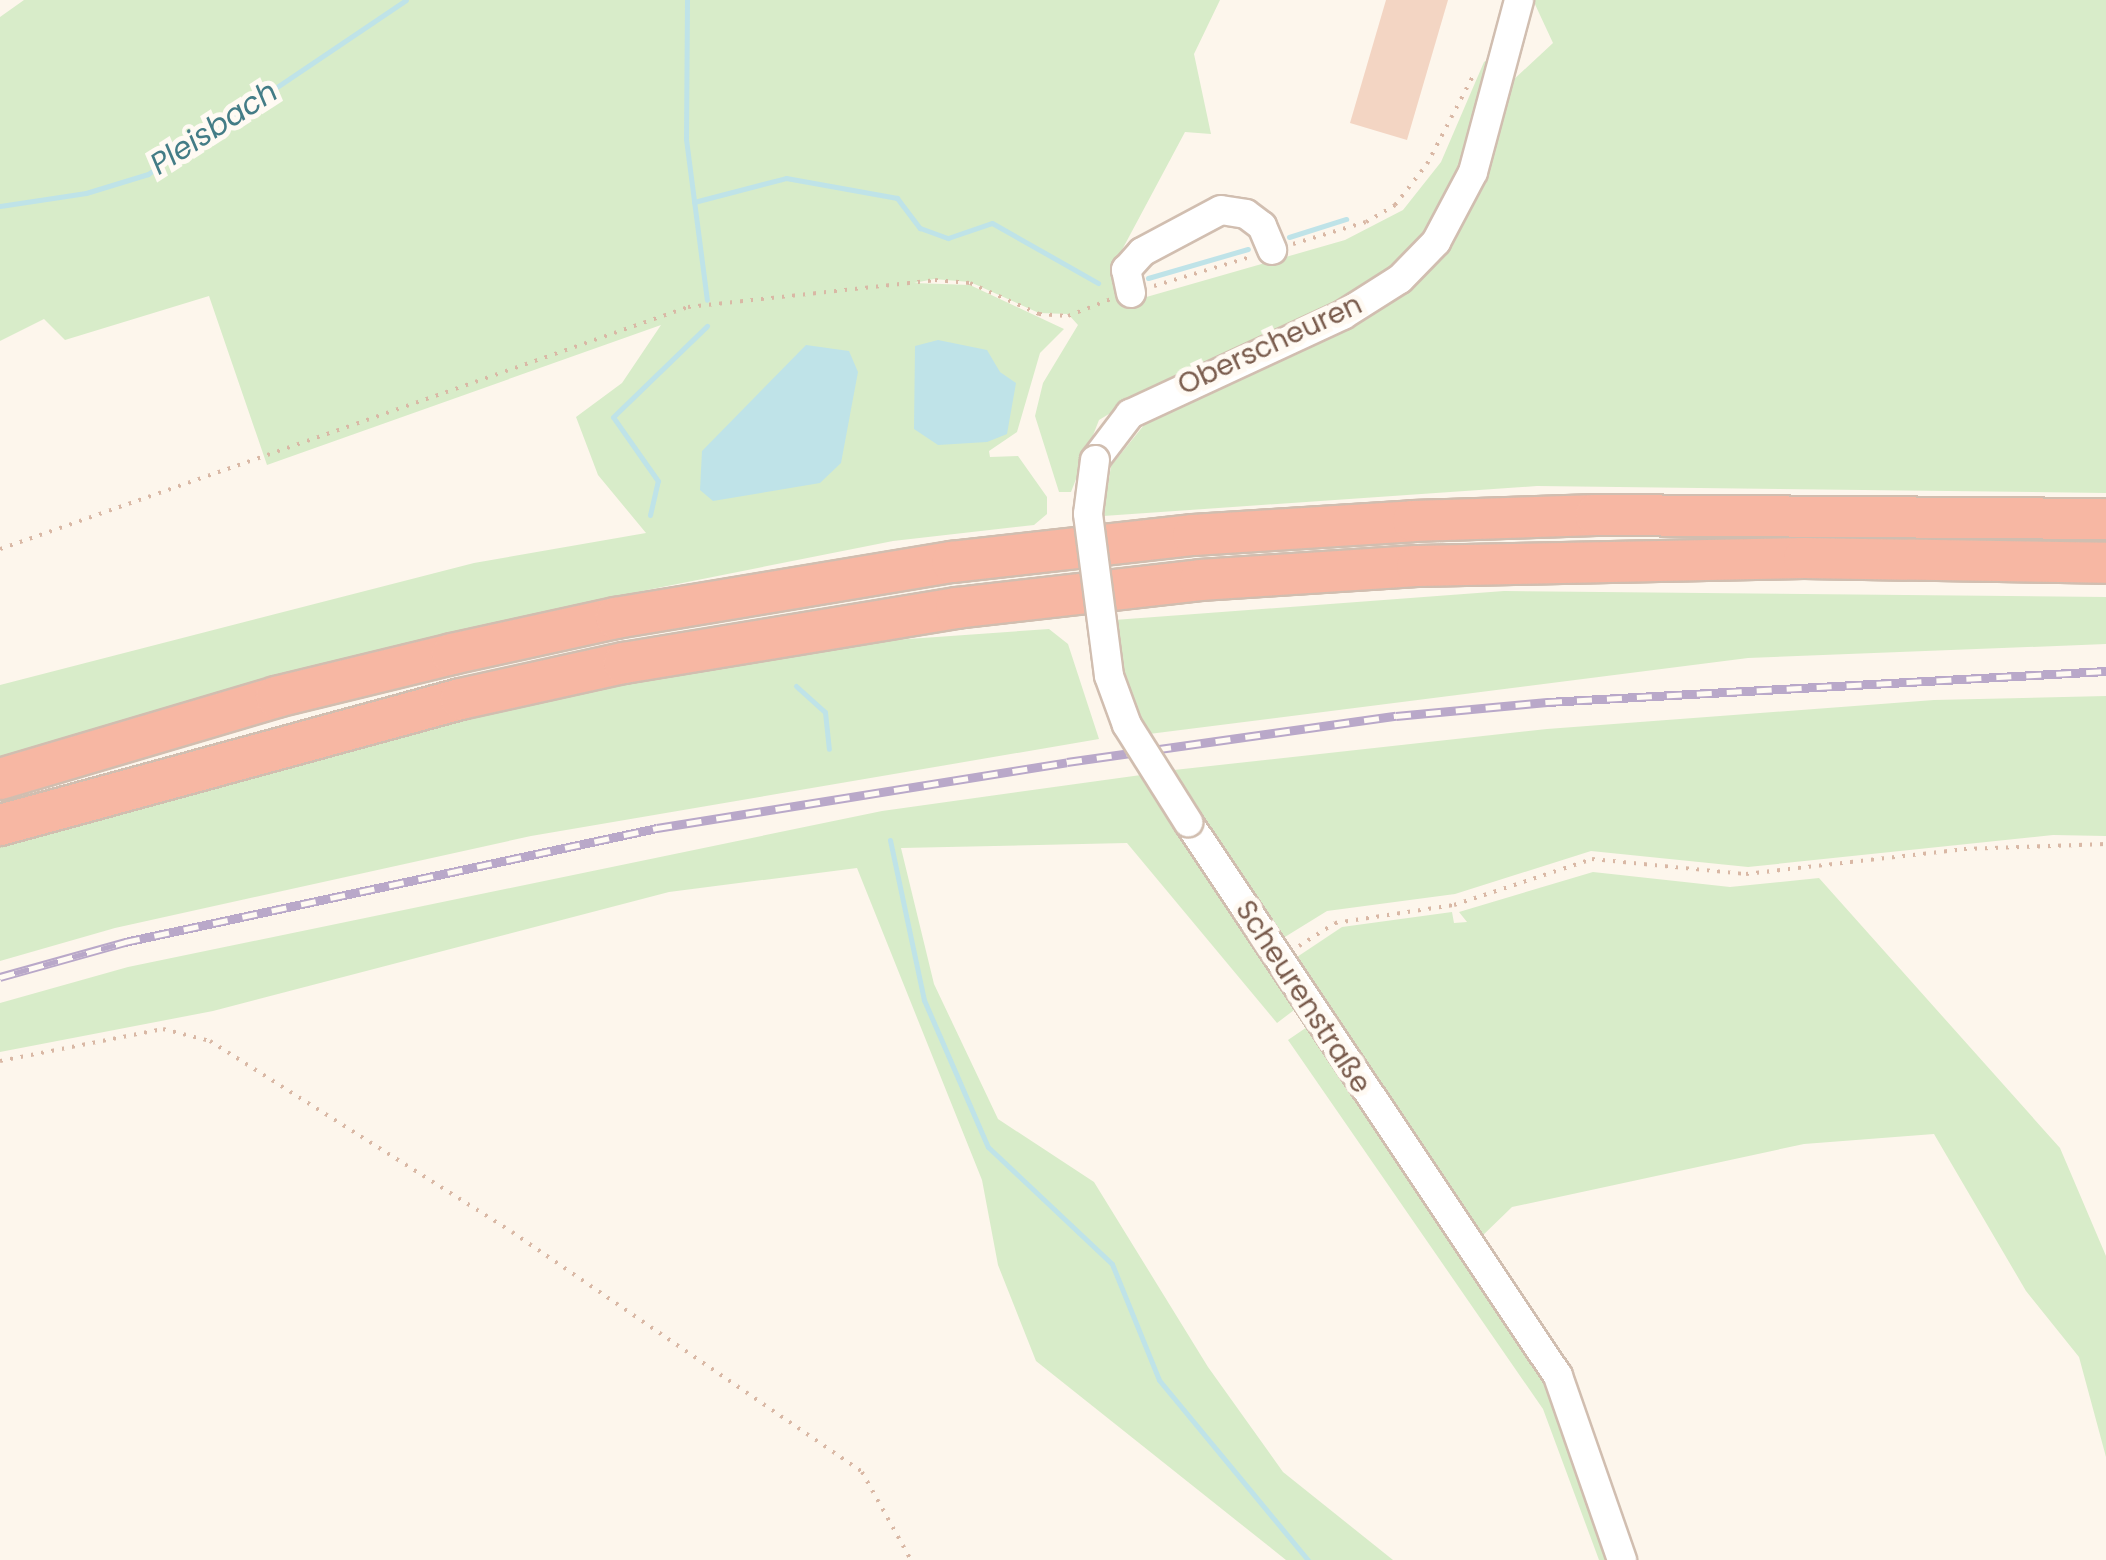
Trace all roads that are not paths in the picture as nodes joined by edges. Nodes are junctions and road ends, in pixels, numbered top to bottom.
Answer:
1 (1520, 0) edge
2 (1272, 250) road end
3 (1131, 294) road end
4 (1130, 414) joint
5 (2106, 520) edge
6 (2106, 564) edge
7 (0, 779) edge
8 (0, 825) edge
9 (1622, 1560) edge

1 - 4 street, Oberscheuren
2 - 3 street
4 - 9 street, Scheurenstraße, bridge
5 - 7 highway
6 - 8 highway

